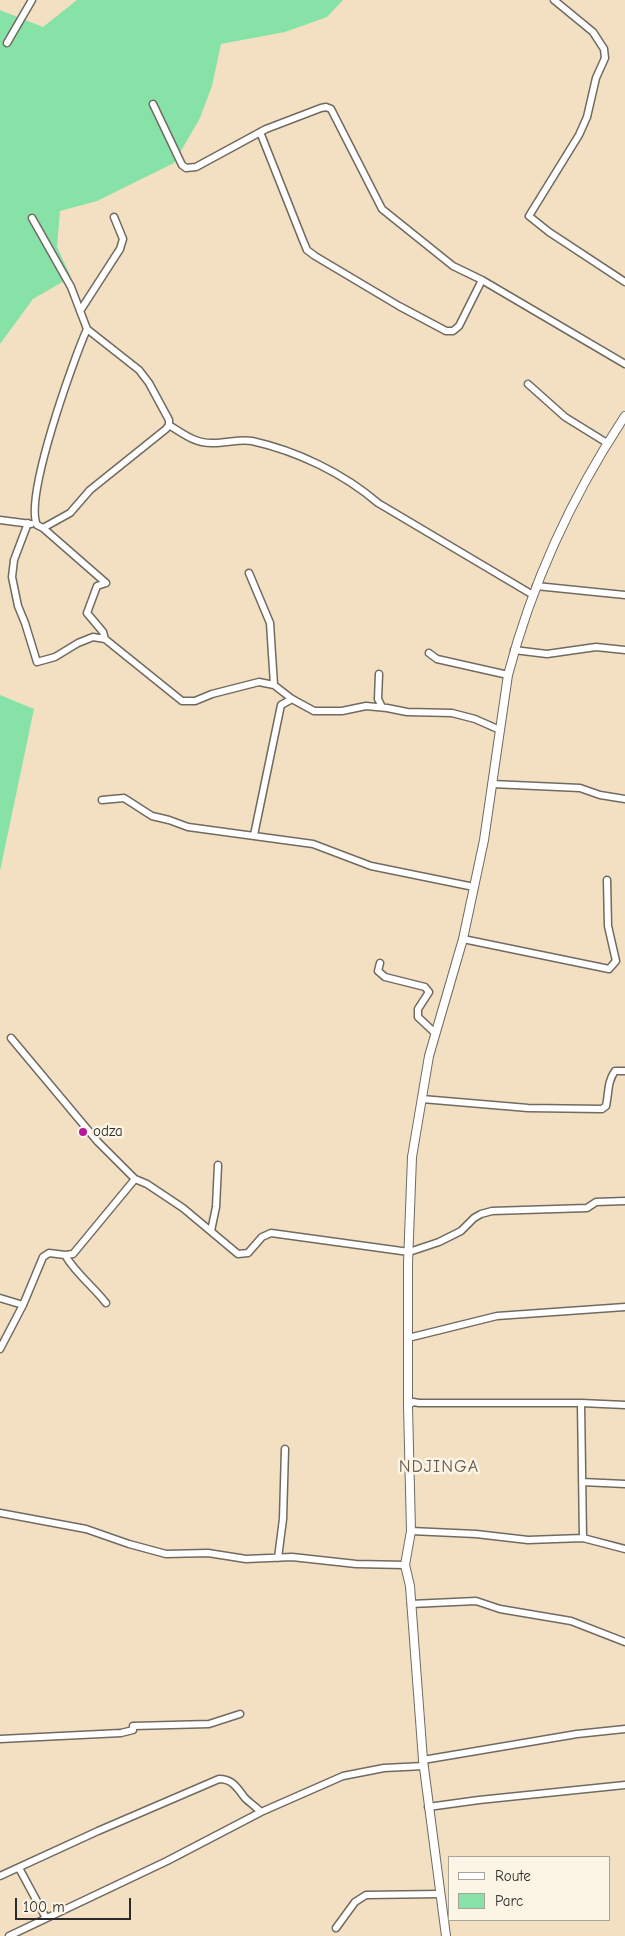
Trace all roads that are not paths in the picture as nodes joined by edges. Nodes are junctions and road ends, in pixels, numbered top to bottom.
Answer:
1 (32, 0) edge
2 (554, 0) edge
3 (7, 43) dead end
4 (153, 104) dead end
5 (260, 132) junction
6 (114, 217) dead end
7 (32, 218) dead end
8 (482, 280) junction
9 (625, 282) edge
10 (80, 311) junction
11 (87, 329) junction
12 (625, 364) edge
13 (528, 384) dead end
14 (625, 416) edge
15 (169, 425) junction
16 (607, 443) junction
17 (0, 520) edge
18 (28, 523) junction
19 (40, 527) junction
20 (249, 572) dead end
21 (536, 586) junction
22 (533, 595) junction
23 (625, 595) edge
24 (105, 640) junction
25 (514, 650) junction
26 (625, 650) edge
27 (429, 653) dead end
28 (379, 674) dead end
29 (508, 675) junction
30 (274, 685) junction
31 (292, 699) junction
32 (382, 707) junction
33 (500, 730) junction
34 (492, 784) junction
35 (625, 799) edge
36 (102, 800) dead end
37 (254, 835) junction
38 (607, 880) dead end
39 (474, 887) junction
40 (463, 939) junction
41 (380, 962) dead end
42 (435, 1033) junction
43 (11, 1038) dead end
44 (625, 1071) edge
45 (422, 1099) junction
46 (218, 1165) dead end
47 (135, 1179) junction
48 (625, 1201) edge
49 (210, 1231) junction
50 (408, 1252) junction
51 (65, 1255) junction
52 (0, 1298) edge
53 (23, 1304) junction
54 (106, 1304) dead end
55 (625, 1306) edge
56 (408, 1338) junction
57 (0, 1349) edge
58 (581, 1402) junction
59 (409, 1405) junction
60 (625, 1405) edge
61 (285, 1449) dead end
62 (582, 1482) junction
63 (625, 1484) edge
64 (0, 1513) edge
65 (411, 1531) junction
66 (583, 1538) junction
67 (625, 1548) edge
68 (278, 1558) junction
69 (405, 1564) junction
70 (411, 1604) junction
71 (625, 1642) edge
72 (240, 1714) dead end
73 (625, 1729) edge
74 (0, 1739) edge
75 (423, 1763) junction
76 (625, 1785) edge
77 (428, 1807) junction
78 (261, 1812) junction
79 (19, 1868) junction
80 (0, 1876) edge
81 (440, 1894) junction
82 (46, 1918) junction
83 (336, 1928) dead end
84 (9, 1936) edge
85 (446, 1936) edge

1 - 3 street
2 - 9 street
4 - 5 street
5 - 8 street
5 - 8 street
6 - 10 street
7 - 10 street
8 - 12 street
10 - 11 street
11 - 15 street
11 - 19 street
13 - 16 street
14 - 16 street
15 - 19 street
15 - 22 street
16 - 21 street
17 - 18 street
18 - 19 street
18 - 24 street
19 - 24 street
20 - 30 street
21 - 22 street
21 - 23 street
22 - 25 street
24 - 30 street
25 - 26 street
25 - 29 street
27 - 29 street
28 - 32 street
29 - 33 street
30 - 31 street
31 - 32 street
31 - 37 street
32 - 33 street
33 - 34 street
34 - 35 street
34 - 39 street
36 - 37 street
37 - 39 street
38 - 40 street
39 - 40 street
40 - 42 street
41 - 42 street
42 - 45 street
43 - 47 street
44 - 45 street
45 - 50 street
46 - 49 street
47 - 49 street
47 - 51 street
48 - 50 street
49 - 50 street
50 - 56 street
51 - 53 street
51 - 54 street
52 - 53 street
53 - 57 street
55 - 56 street
56 - 59 street
58 - 59 street
58 - 60 street
58 - 62 street
59 - 65 street
61 - 68 street
62 - 63 street
62 - 66 street
64 - 68 street
65 - 66 street
65 - 69 street
66 - 67 street
68 - 69 street
69 - 70 street
70 - 71 street
70 - 75 street
72 - 74 street
73 - 75 street
75 - 77 street
75 - 78 street
76 - 77 street
77 - 81 street
78 - 79 street
78 - 82 street
79 - 80 street
79 - 82 street
81 - 83 street
81 - 85 street
82 - 84 street

